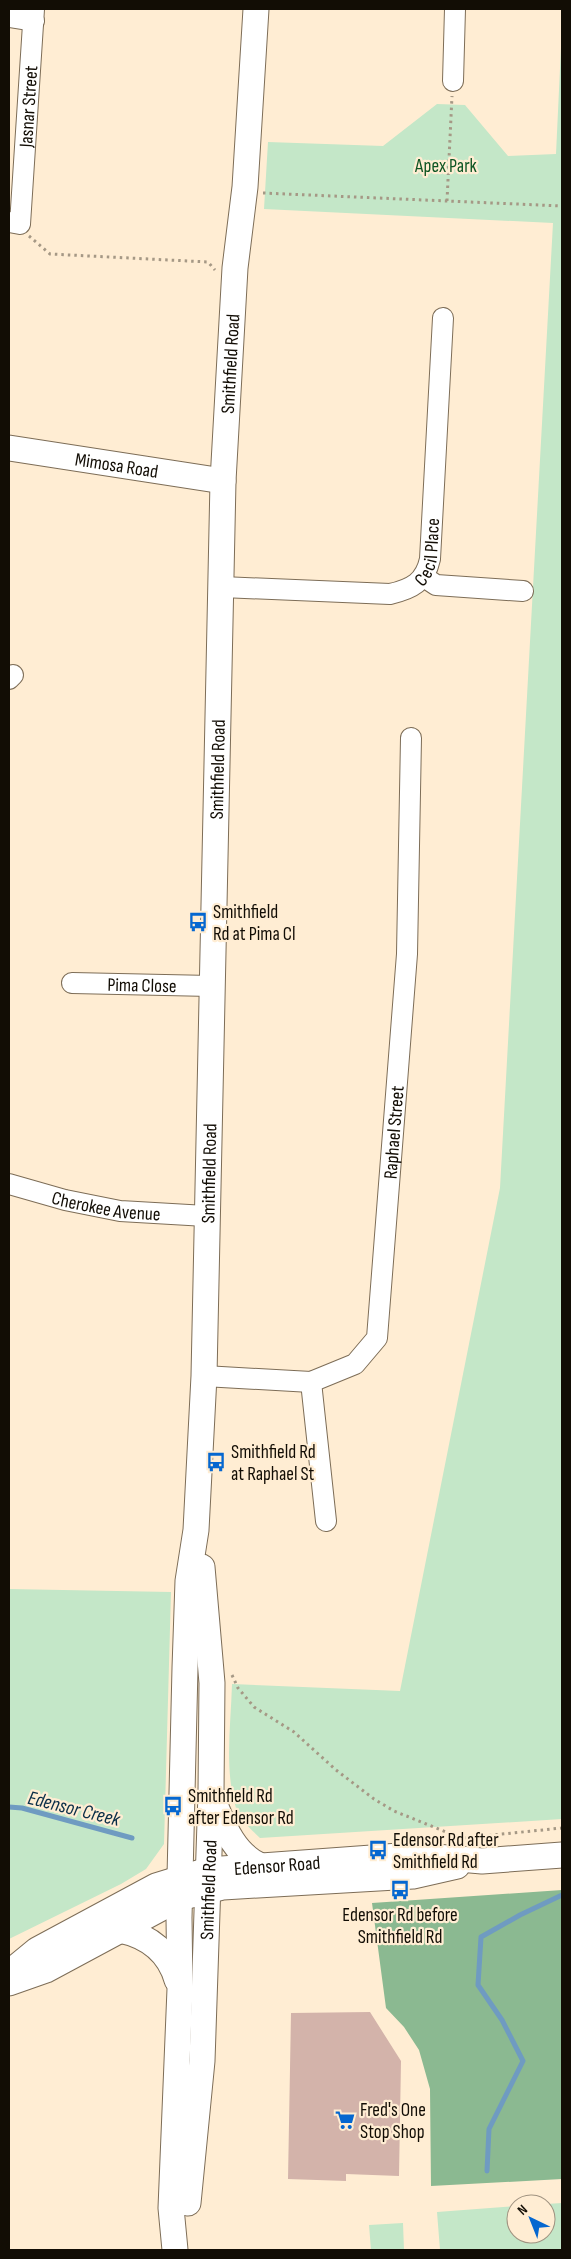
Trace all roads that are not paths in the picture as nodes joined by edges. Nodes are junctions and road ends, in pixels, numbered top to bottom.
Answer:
1 (256, 9) edge
2 (455, 9) edge
3 (34, 15) edge
4 (9, 17) edge
5 (453, 82) road end
6 (15, 222) edge
7 (443, 318) dead end
8 (9, 448) edge
9 (223, 482) junction
10 (424, 577) junction
11 (222, 587) junction
12 (523, 591) dead end
13 (411, 738) dead end
14 (72, 983) dead end
15 (211, 986) junction
16 (9, 1184) edge
17 (206, 1216) junction
18 (204, 1376) junction
19 (311, 1382) junction
20 (326, 1521) dead end
21 (196, 1530) junction
22 (211, 1793) junction
23 (562, 1855) edge
24 (482, 1861) junction
25 (259, 1865) junction
26 (208, 1880) junction
27 (181, 1888) junction
28 (120, 1930) junction
29 (9, 1973) edge
30 (9, 1983) edge
31 (180, 1989) junction
32 (175, 2250) edge
33 (180, 2250) edge

1 - 9 main road, Smithfield Road
2 - 5 street
3 - 4 street
3 - 6 street, Jasnar Street
7 - 10 street, Cecil Place
8 - 9 main road, Mimosa Road
9 - 11 main road, Smithfield Road
10 - 11 street, Cecil Place
10 - 12 street
11 - 15 main road, Smithfield Road
13 - 19 street, Raphael Street
14 - 15 street, Pima Close
15 - 17 main road, Smithfield Road
16 - 17 street, Cherokee Avenue
17 - 18 main road, Smithfield Road
18 - 19 street, Raphael Street
18 - 21 main road, Smithfield Road
19 - 20 street
21 - 22 main road, Smithfield Road
21 - 27 main road, Smithfield Road
22 - 25 main road
22 - 26 main road, Smithfield Road
23 - 24 main road, Edensor Road
24 - 25 main road, Edensor Road
24 - 26 main road, Edensor Road
25 - 26 main road, Edensor Road
26 - 27 main road, Edensor Road
26 - 33 main road, Smithfield Road
27 - 28 main road, Edensor Road
27 - 29 main road, Edensor Road
27 - 31 main road, Smithfield Road
28 - 30 main road, Edensor Road
28 - 31 main road
31 - 32 main road, Smithfield Road

